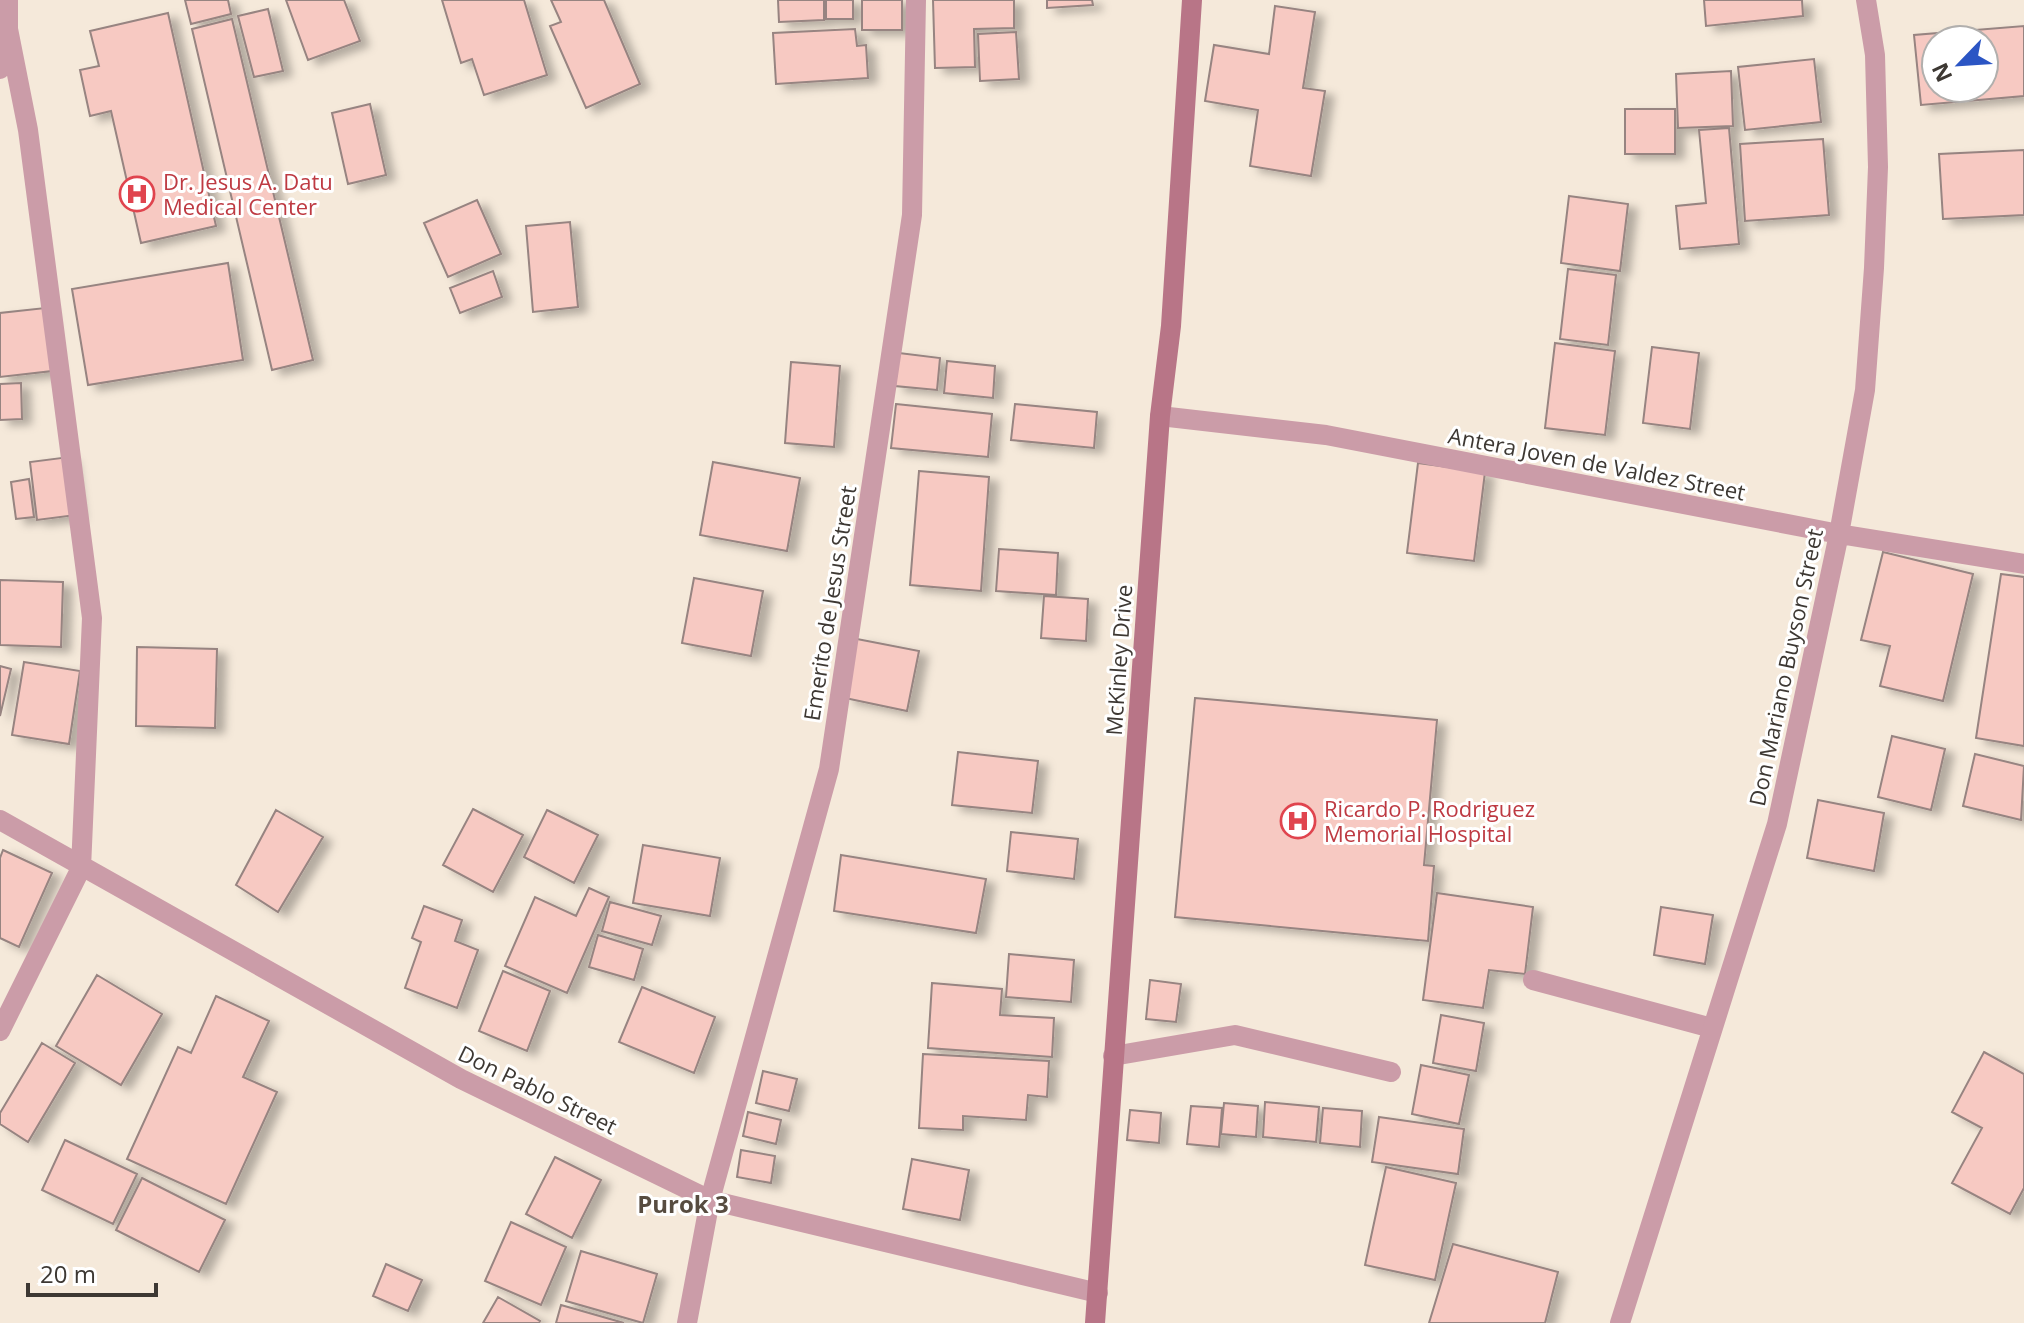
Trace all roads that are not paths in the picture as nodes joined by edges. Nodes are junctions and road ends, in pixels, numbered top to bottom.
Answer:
1 (8, 0) edge
2 (916, 0) edge
3 (1192, 0) edge
4 (1866, 0) edge
5 (8, 29) junction
6 (0, 69) edge
7 (1160, 416) junction
8 (1839, 534) junction
9 (2024, 564) edge
10 (0, 820) edge
11 (81, 868) junction
12 (1533, 980) dead end
13 (1712, 1028) junction
14 (0, 1031) edge
15 (1113, 1056) junction
16 (1391, 1072) dead end
17 (710, 1200) junction
18 (1098, 1293) junction
19 (687, 1323) edge
20 (1095, 1323) edge
21 (1620, 1323) edge

1 - 5 street
2 - 17 street, Emerito de Jesus Street
3 - 7 main road, McKinley Drive
4 - 8 street, Don Mariano Buyson Street
5 - 6 street
5 - 11 street
7 - 8 street, Antera Joven de Valdez Street
7 - 15 main road, McKinley Drive
8 - 9 street, Antera Joven de Valdez Street
8 - 13 street, Don Mariano Buyson Street
10 - 11 street, Don Pablo Street
11 - 14 street
11 - 17 street, Don Pablo Street
12 - 13 street
13 - 21 street, Don Mariano Buyson Street
15 - 16 street
15 - 18 main road, McKinley Drive
17 - 18 street, Don Pablo Street
17 - 19 street, Emerito de Jesus Street
18 - 20 main road, McKinley Drive

